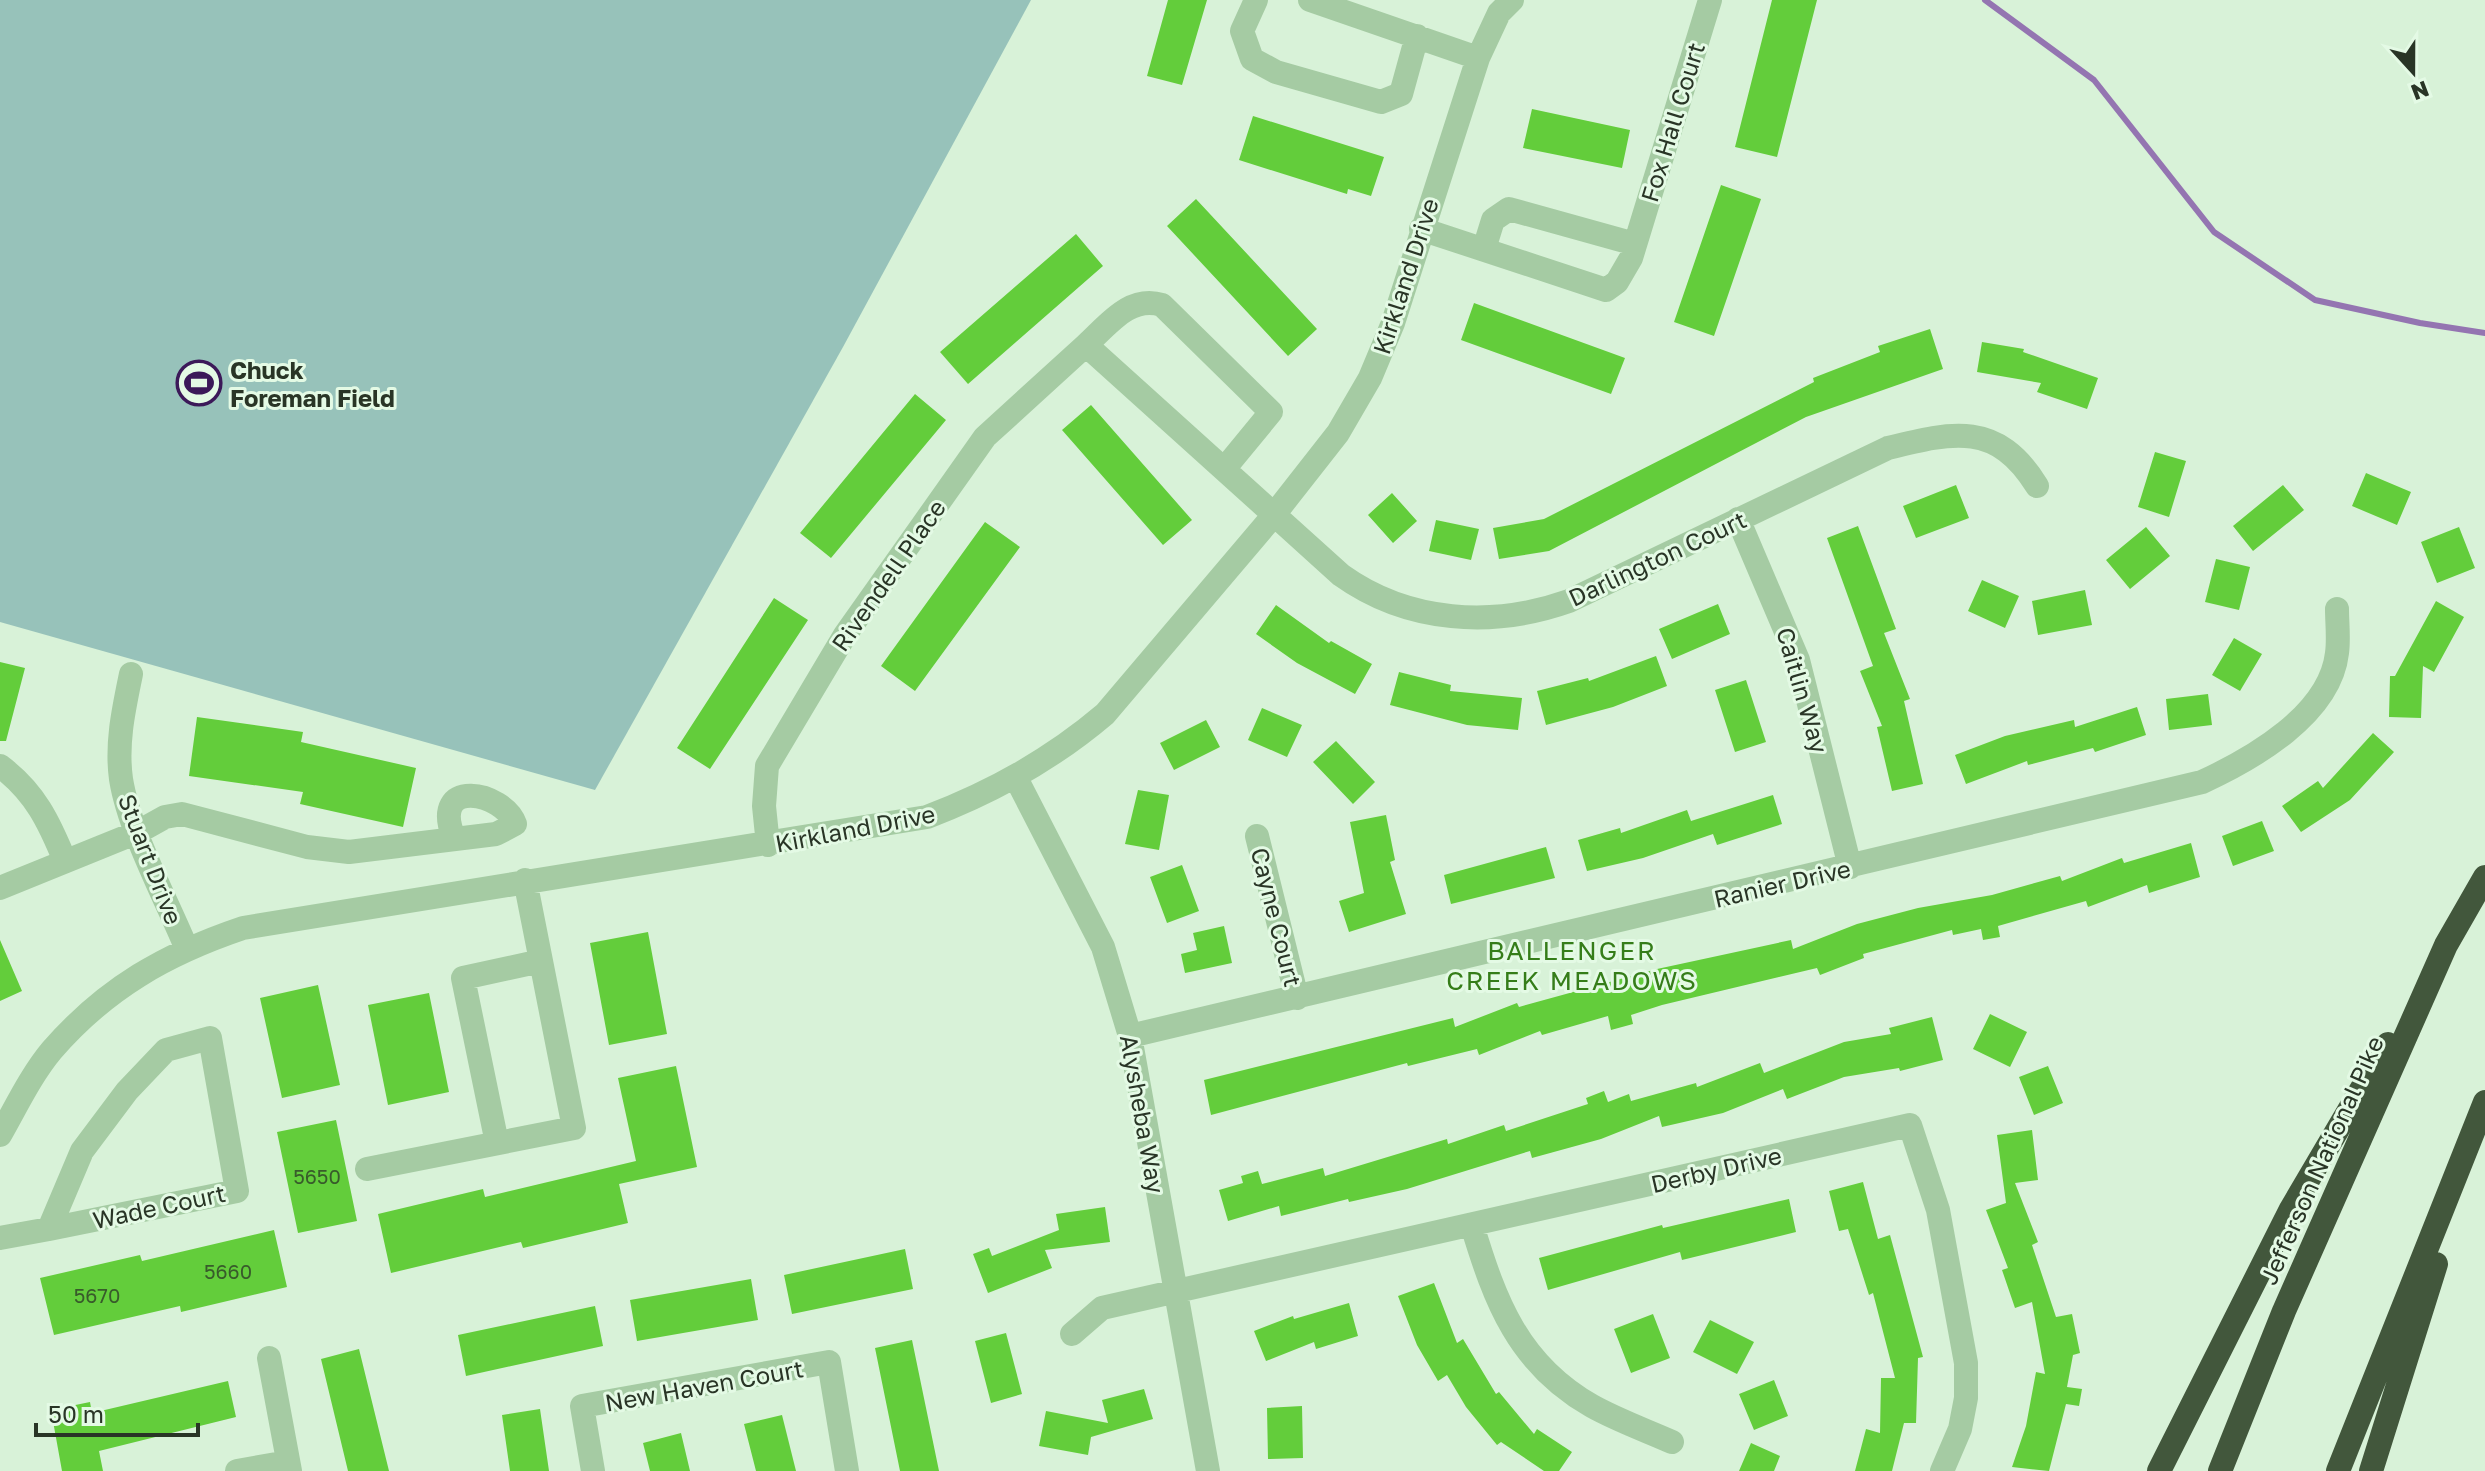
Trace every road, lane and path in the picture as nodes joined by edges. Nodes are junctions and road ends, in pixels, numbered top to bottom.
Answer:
1 (1256, 0) edge
2 (1310, 0) edge
3 (1512, 0) edge
4 (1710, 0) edge
5 (1417, 36) junction
6 (1478, 58) junction
7 (1421, 229) junction
8 (1635, 244) junction
9 (1484, 249) junction
10 (1086, 345) junction
11 (1225, 468) junction
12 (2037, 486) dead end
13 (1273, 516) junction
14 (1738, 519) junction
15 (2337, 609) dead end
16 (131, 674) dead end
17 (0, 766) edge
18 (1016, 778) junction
19 (138, 832) junction
20 (1257, 836) dead end
21 (454, 838) dead end
22 (768, 845) junction
23 (65, 861) junction
24 (1850, 867) junction
25 (2485, 877) edge
26 (525, 880) junction
27 (0, 888) edge
28 (2446, 945) junction
29 (186, 947) junction
30 (541, 961) junction
31 (1297, 998) junction
32 (1130, 1036) junction
33 (2485, 1102) edge
34 (2485, 1109) edge
35 (0, 1135) edge
36 (497, 1143) junction
37 (367, 1169) dead end
38 (1472, 1225) junction
39 (49, 1229) junction
40 (0, 1238) edge
41 (1173, 1290) junction
42 (1072, 1334) dead end
43 (269, 1358) dead end
44 (1672, 1442) dead end
45 (289, 1466) edge
46 (248, 1470) edge
47 (593, 1471) edge
48 (847, 1471) edge
49 (1208, 1471) edge
50 (1942, 1471) edge
51 (2159, 1471) edge
52 (2220, 1471) edge
53 (2338, 1471) edge
54 (2371, 1471) edge

1 - 5 street
2 - 5 street
3 - 6 street, Kirkland Drive
4 - 8 street, Fox Hall Court
5 - 6 street
6 - 7 street, Kirkland Drive
7 - 9 street, Fox Hall Court
7 - 13 street, Kirkland Drive
8 - 9 street
8 - 9 street, Fox Hall Court
10 - 11 street
10 - 11 street, Rivendell Place
10 - 22 street, Rivendell Place
11 - 13 street
12 - 14 street, Darlington Court
13 - 14 street, Darlington Court
13 - 18 street, Kirkland Drive
14 - 24 street, Caitlin Way
15 - 24 street, Ranier Drive
16 - 19 street, Stuart Drive
17 - 23 street
18 - 22 street, Kirkland Drive
18 - 32 street, Alysheba Way
19 - 21 street
19 - 23 street
19 - 29 street, Stuart Drive
20 - 31 street, Cayne Court
22 - 26 street, Kirkland Drive
23 - 27 street
24 - 31 street, Ranier Drive
25 - 28 highway, Jefferson National Pike
26 - 29 street, Kirkland Drive
26 - 30 street
28 - 51 highway
28 - 52 highway, Jefferson National Pike
29 - 35 street, Kirkland Drive
30 - 36 street
30 - 36 street
31 - 32 street, Ranier Drive
32 - 41 street, Alysheba Way
33 - 53 highway
34 - 54 highway
36 - 37 street
38 - 41 street, Derby Drive
38 - 44 street
38 - 50 street, Derby Drive
39 - 39 street, Wade Court
39 - 40 street, Wade Court
41 - 42 street, Derby Drive
41 - 49 street, Alysheba Way
43 - 45 street
45 - 46 street
47 - 48 street, New Haven Court

